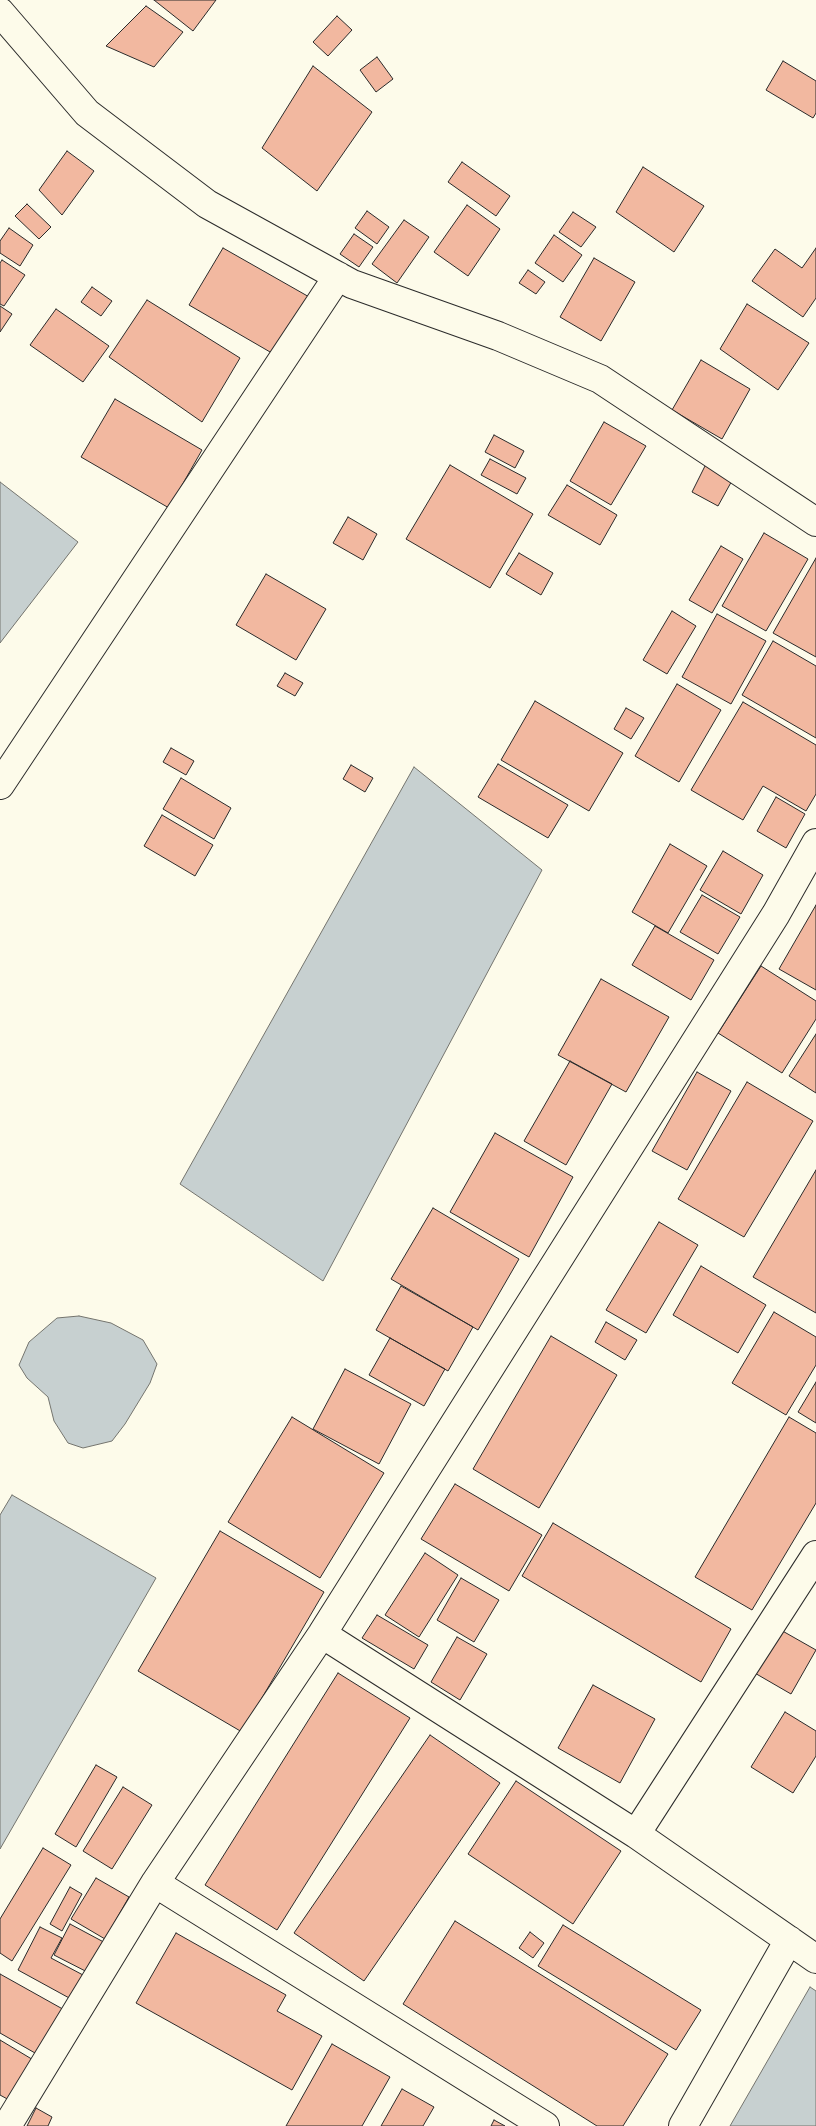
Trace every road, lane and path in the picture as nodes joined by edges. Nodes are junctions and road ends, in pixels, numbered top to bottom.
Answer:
1 (0, 12) edge
2 (338, 276) junction
3 (816, 522) edge
4 (0, 785) edge
5 (816, 843) edge
6 (816, 1554) edge
7 (322, 1634) junction
8 (636, 1834) junction
9 (155, 1883) junction
10 (789, 1940) junction
11 (816, 1959) edge
12 (7, 2126) edge
13 (545, 2126) edge
14 (683, 2126) edge

1 - 2 street
2 - 3 street
2 - 4 street
5 - 7 street
6 - 8 street
7 - 8 street
7 - 9 street
8 - 10 street
9 - 12 street
9 - 13 street
10 - 11 street
10 - 14 street

